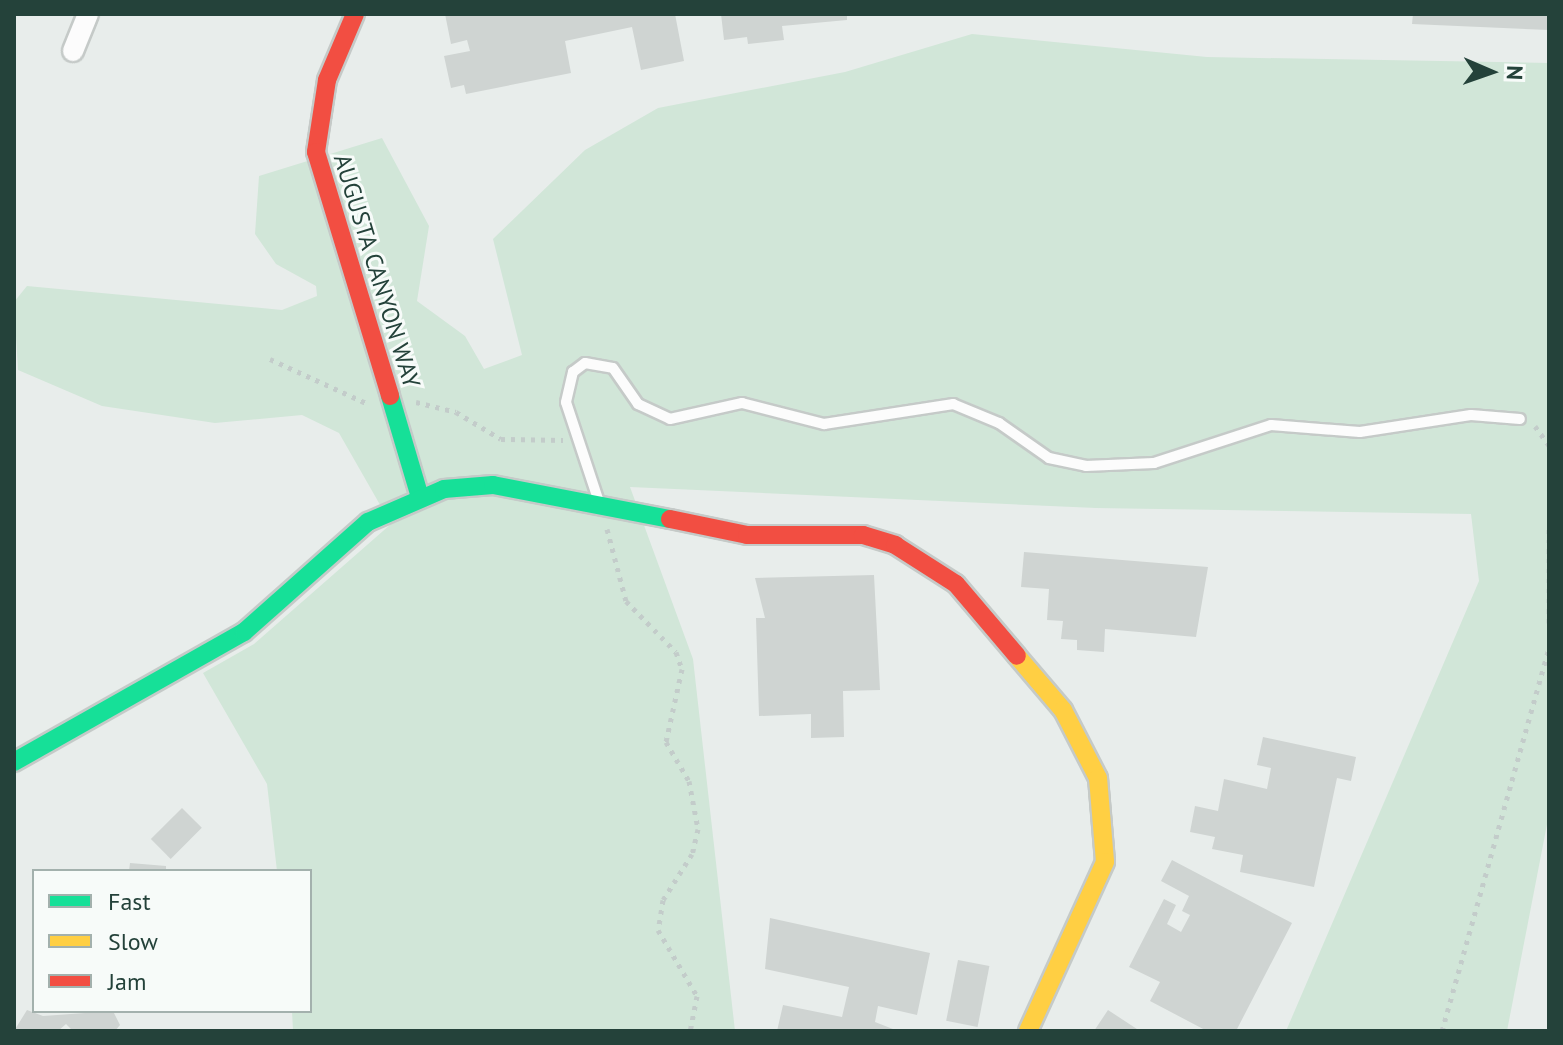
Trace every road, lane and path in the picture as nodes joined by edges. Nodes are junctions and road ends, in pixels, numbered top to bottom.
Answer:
1 (88, 14) edge
2 (355, 14) edge
3 (73, 51) dead end
4 (1520, 419) dead end
5 (420, 497) junction
6 (601, 507) junction
7 (1549, 529) edge
8 (1549, 623) edge
9 (1549, 649) edge
10 (14, 762) edge
11 (690, 1031) edge
12 (1028, 1031) edge
13 (1442, 1031) edge

1 - 3 street
2 - 5 street, AUGUSTA CANYON WAY
4 - 6 lane
5 - 6 street
5 - 10 street
6 - 11 path
6 - 12 street
7 - 8 path
9 - 13 path

